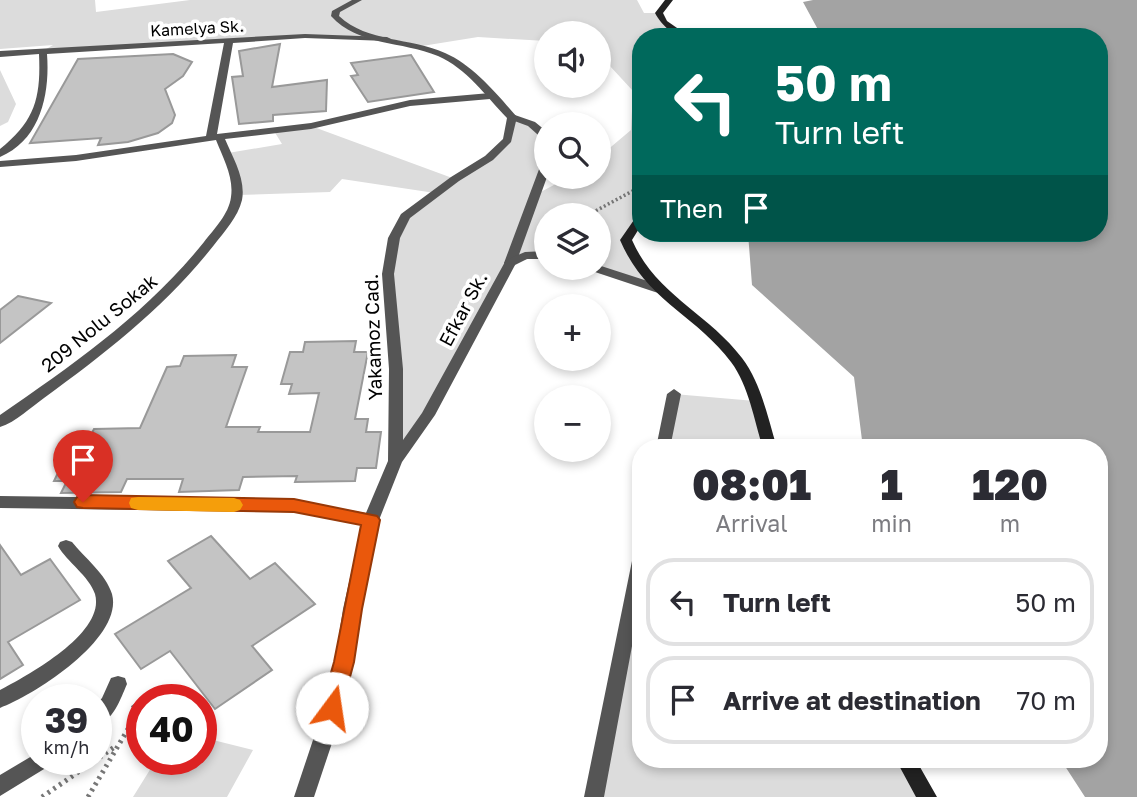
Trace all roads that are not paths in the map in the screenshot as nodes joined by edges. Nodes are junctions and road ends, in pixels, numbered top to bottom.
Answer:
1 (358, 0) edge
2 (669, 0) edge
3 (673, 28) edge
4 (395, 40) junction
5 (229, 41) junction
6 (43, 51) junction
7 (0, 54) edge
8 (490, 96) junction
9 (512, 117) junction
10 (534, 125) edge
11 (215, 138) junction
12 (0, 154) edge
13 (0, 164) edge
14 (537, 189) edge
15 (632, 231) edge
16 (534, 256) edge
17 (510, 263) junction
18 (611, 273) edge
19 (659, 289) junction
20 (674, 394) dead end
21 (0, 422) edge
22 (665, 439) edge
23 (766, 439) edge
24 (395, 461) junction
25 (0, 502) edge
26 (371, 520) junction
27 (66, 546) dead end
28 (632, 602) edge
29 (118, 684) road end
30 (112, 699) edge
31 (0, 700) edge
32 (910, 768) edge
33 (21, 773) edge
34 (0, 786) edge
35 (304, 797) edge
36 (594, 797) edge
37 (927, 797) edge

1 - 4 street
2 - 3 main road
4 - 5 street, Kamelya Sk.
4 - 8 street
5 - 6 street, Kamelya Sk.
5 - 11 street
6 - 7 street, Kamelya Sk.
6 - 12 street
8 - 9 street
8 - 11 street
9 - 10 street
9 - 24 street, Yakamoz Cad.
11 - 13 street
11 - 21 street, 209 Nolu Sokak
14 - 17 street, Efkar Sk.
15 - 19 main road
16 - 17 street
17 - 24 street, Efkar Sk.
18 - 19 street
19 - 23 main road
20 - 22 street
24 - 26 street, Yakamoz Cad.
25 - 26 street
26 - 35 street, Yakamoz Cad.
27 - 31 street
28 - 36 street
29 - 30 street
32 - 37 main road
33 - 34 street

